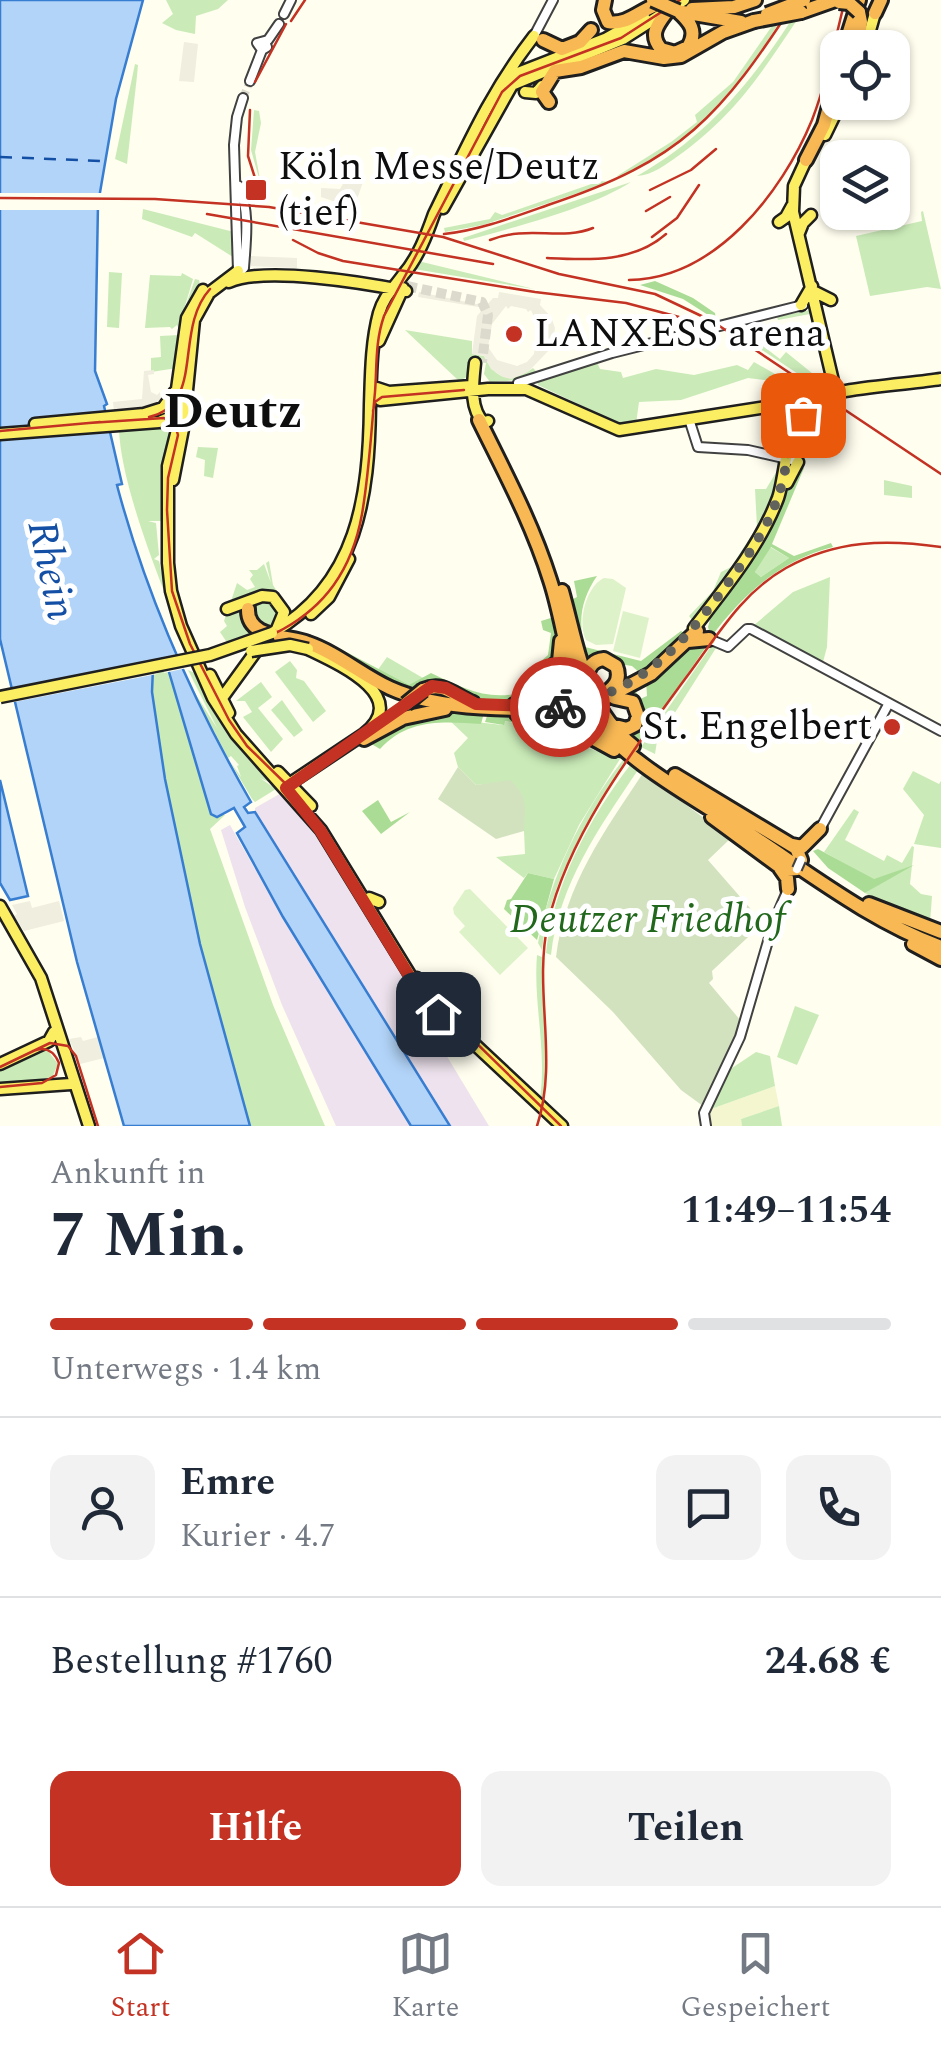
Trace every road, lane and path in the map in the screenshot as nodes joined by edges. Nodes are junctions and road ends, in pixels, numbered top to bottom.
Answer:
1 (291, 0) edge
2 (553, 0) edge
3 (755, 0) edge
4 (804, 0) edge
5 (859, 0) edge
6 (602, 1) edge
7 (827, 1) edge
8 (878, 4) edge
9 (655, 12) edge
10 (284, 14) dead end
11 (767, 14) junction
12 (754, 22) junction
13 (278, 24) dead end
14 (590, 30) junction
15 (850, 30) edge
16 (860, 30) edge
17 (870, 30) edge
18 (537, 37) junction
19 (250, 46) dead end
20 (578, 51) junction
21 (676, 55) junction
22 (598, 56) dead end
23 (258, 61) junction
24 (573, 70) junction
25 (532, 74) junction
26 (250, 82) tunnel mouth
27 (243, 98) tunnel mouth
28 (825, 120) edge
29 (829, 120) edge
30 (830, 120) edge
31 (478, 134) junction
32 (806, 160) junction
33 (792, 205) junction
34 (811, 215) dead end
35 (796, 218) junction
36 (779, 222) dead end
37 (430, 228) junction
38 (799, 234) junction
39 (242, 272) junction
40 (399, 285) junction
41 (212, 289) junction
42 (813, 293) junction
43 (831, 300) dead end
44 (801, 305) joint
45 (941, 381) edge
46 (526, 384) junction
47 (477, 389) junction
48 (376, 395) junction
49 (837, 396) junction
50 (189, 398) junction
51 (797, 410) junction
52 (179, 414) junction
53 (136, 420) junction
54 (693, 422) junction
55 (0, 431) edge
56 (174, 436) junction
57 (793, 461) junction
58 (534, 516) junction
59 (549, 566) junction
60 (251, 604) junction
61 (227, 609) dead end
62 (558, 619) junction
63 (182, 623) junction
64 (283, 625) junction
65 (696, 630) junction
66 (567, 636) junction
67 (364, 680) junction
68 (588, 686) junction
69 (222, 696) junction
70 (0, 699) edge
71 (600, 700) junction
72 (889, 704) junction
73 (572, 705) junction
74 (491, 708) junction
75 (445, 709) junction
76 (607, 722) junction
77 (941, 731) edge
78 (359, 741) junction
79 (610, 747) junction
80 (675, 775) junction
81 (294, 785) junction
82 (684, 795) junction
83 (751, 827) junction
84 (820, 829) junction
85 (761, 842) junction
86 (792, 845) junction
87 (799, 865) junction
88 (778, 866) junction
89 (788, 890) junction
90 (868, 904) junction
91 (0, 906) edge
92 (0, 915) edge
93 (884, 922) junction
94 (941, 932) edge
95 (941, 944) edge
96 (941, 959) edge
97 (47, 1002) junction
98 (60, 1042) junction
99 (473, 1042) junction
100 (0, 1064) edge
101 (67, 1078) junction
102 (0, 1089) edge
103 (85, 1124) edge
104 (562, 1126) edge
105 (706, 1126) edge

1 - 10 street
2 - 18 street
3 - 9 highway
4 - 11 highway, bridge
5 - 15 highway
6 - 9 highway
6 - 14 highway
7 - 11 highway, bridge
7 - 12 highway, bridge
7 - 16 highway, bridge
8 - 17 main road
9 - 11 highway
9 - 12 highway
9 - 20 main road
9 - 21 highway
9 - 21 highway
9 - 21 highway
9 - 22 highway
9 - 24 highway
9 - 25 main road
12 - 21 highway
13 - 23 street
14 - 18 highway
14 - 20 highway
18 - 25 main road
19 - 23 street
20 - 25 main road
23 - 26 street
24 - 25 highway
24 - 25 highway
25 - 31 main road
25 - 31 main road
27 - 39 street
28 - 32 highway
29 - 32 highway
30 - 35 main road
31 - 37 main road
31 - 37 main road
32 - 33 main road
33 - 35 main road
33 - 36 main road
34 - 38 main road
35 - 38 main road
37 - 40 main road
38 - 42 main road
39 - 40 main road
39 - 41 main road
39 - 41 main road
40 - 48 main road
41 - 50 main road
41 - 52 main road
41 - 53 main road
42 - 43 main road
42 - 44 main road
42 - 49 main road
44 - 46 street
45 - 49 main road
46 - 47 main road
46 - 54 main road
47 - 48 main road
47 - 58 highway
47 - 59 highway
48 - 64 main road
49 - 51 main road
50 - 52 main road
50 - 63 main road
51 - 54 main road
51 - 57 main road
52 - 53 main road
52 - 56 main road
53 - 55 main road
53 - 56 main road
54 - 57 street
56 - 63 main road
57 - 65 main road
57 - 65 main road
58 - 59 highway
58 - 66 highway
59 - 62 highway
59 - 66 highway
59 - 68 highway
60 - 61 main road
60 - 64 main road
60 - 74 highway
62 - 73 highway
62 - 74 highway
63 - 69 main road
64 - 69 main road, bridge
64 - 70 main road, bridge
65 - 71 highway
65 - 72 street
66 - 83 highway
66 - 85 highway
67 - 70 main road, bridge
67 - 75 highway
67 - 78 main road
68 - 71 highway
68 - 76 highway
69 - 81 main road
71 - 73 highway, bridge
71 - 76 highway
72 - 77 street
72 - 84 street
73 - 74 highway
73 - 74 highway
73 - 79 highway
74 - 75 highway
74 - 78 highway, bridge
74 - 79 highway
75 - 78 highway
76 - 80 highway
78 - 81 main road
79 - 82 highway
80 - 83 highway
80 - 86 highway
81 - 99 main road
81 - 99 main road
82 - 85 highway
82 - 88 highway
83 - 90 highway
84 - 86 highway
84 - 87 street
85 - 93 highway
86 - 87 highway
87 - 88 highway
87 - 89 street
88 - 89 highway
89 - 105 street
90 - 94 highway
90 - 95 highway
91 - 97 main road
92 - 97 main road
93 - 95 highway
93 - 96 highway
97 - 98 main road
98 - 100 main road
98 - 101 main road
99 - 104 main road
101 - 102 main road
101 - 103 main road

